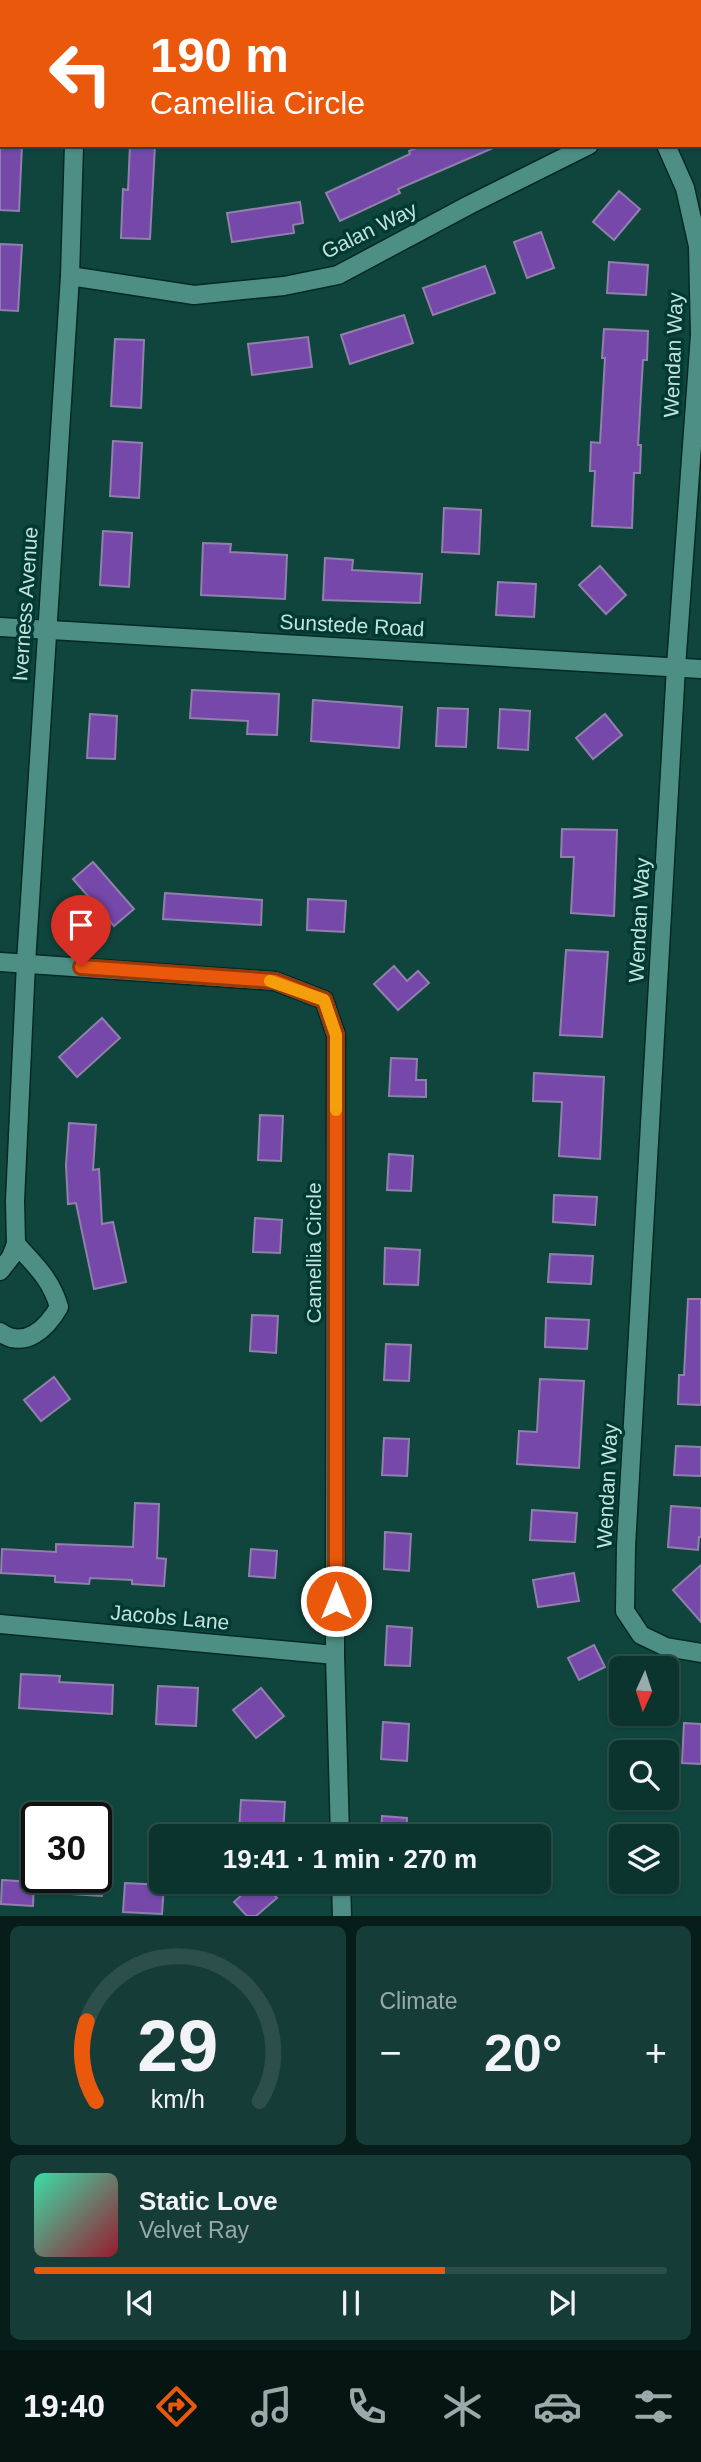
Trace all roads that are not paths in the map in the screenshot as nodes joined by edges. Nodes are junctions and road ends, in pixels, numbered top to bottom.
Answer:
1 (74, 147) edge
2 (585, 147) edge
3 (667, 147) edge
4 (70, 276) junction
5 (0, 627) edge
6 (46, 631) junction
7 (676, 667) junction
8 (701, 669) edge
9 (0, 962) edge
10 (26, 963) junction
11 (16, 1244) junction
12 (0, 1270) edge
13 (0, 1332) edge
14 (0, 1624) edge
15 (701, 1653) edge
16 (335, 1655) junction
17 (340, 1824) edge
18 (341, 1894) edge
19 (342, 1916) edge

1 - 4 street, Iverness Avenue
2 - 4 street, Galan Way
3 - 7 street, Wendan Way
4 - 6 street, Iverness Avenue
5 - 6 street, Sunstede Road
6 - 7 street, Sunstede Road
6 - 10 street, Iverness Avenue
7 - 8 street, Sunstede Road
7 - 15 street, Wendan Way
9 - 10 street, Camellia Circle
10 - 11 street, Iverness Avenue
10 - 16 street, Camellia Circle
11 - 12 street
11 - 13 street
14 - 16 street, Jacobs Lane
16 - 17 street, Camellia Circle
18 - 19 street

